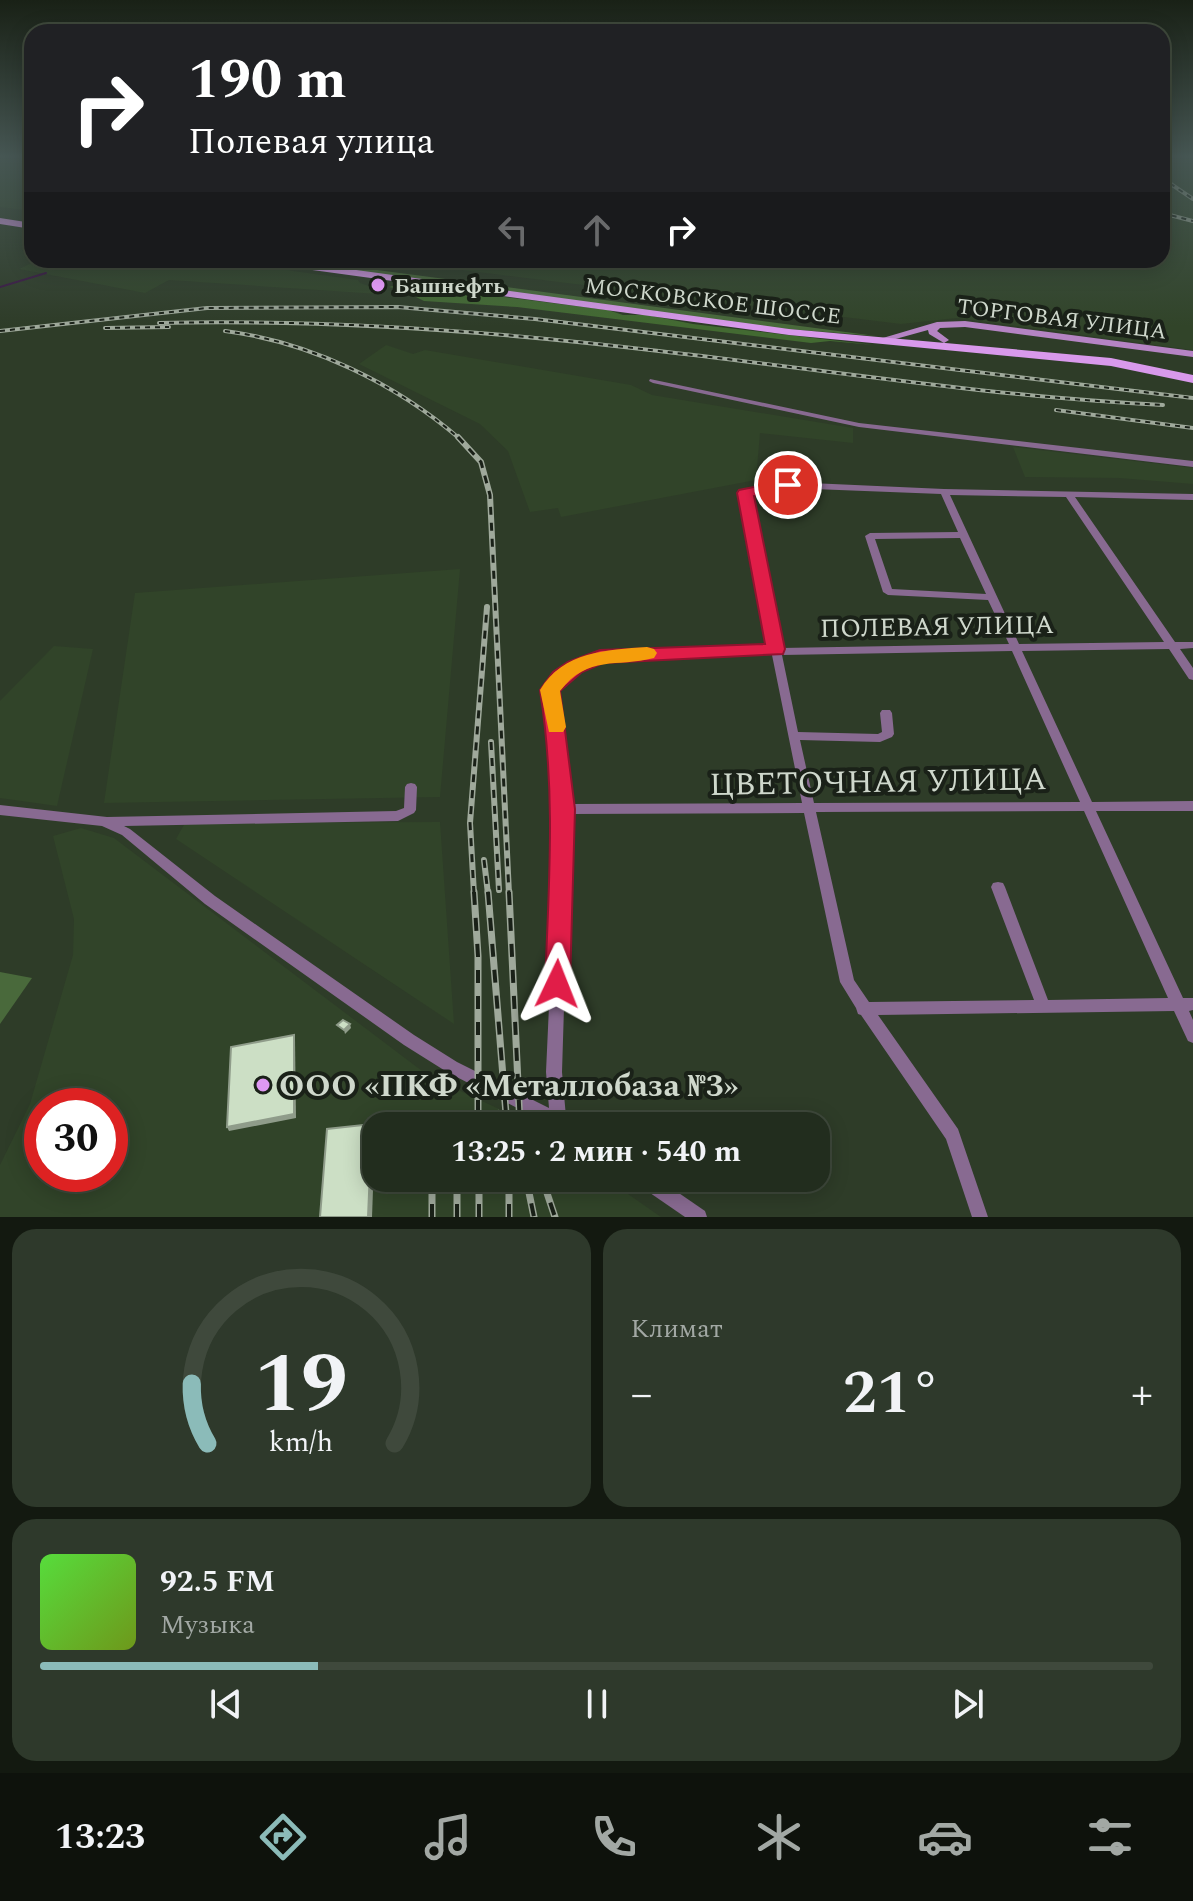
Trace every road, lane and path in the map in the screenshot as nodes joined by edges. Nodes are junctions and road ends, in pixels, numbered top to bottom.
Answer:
1 (0, 213) edge
2 (24, 217) edge
3 (0, 221) edge
4 (24, 225) edge
5 (320, 268) edge
6 (375, 268) edge
7 (937, 325) junction
8 (900, 335) junction
9 (881, 340) junction
10 (944, 340) junction
11 (971, 347) junction
12 (1193, 354) edge
13 (1193, 379) edge
14 (653, 381) dead end
15 (1193, 464) edge
16 (944, 492) junction
17 (1068, 494) junction
18 (1193, 497) edge
19 (962, 535) junction
20 (991, 597) junction
21 (1193, 645) edge
22 (1173, 646) junction
23 (1014, 647) junction
24 (776, 649) junction
25 (1193, 676) edge
26 (886, 713) dead end
27 (793, 736) junction
28 (411, 787) dead end
29 (1086, 805) junction
30 (1193, 806) edge
31 (808, 808) junction
32 (564, 809) junction
33 (0, 810) edge
34 (104, 821) junction
35 (998, 887) dead end
36 (1185, 1004) edge
37 (1044, 1007) junction
38 (863, 1009) junction
39 (1193, 1036) edge
40 (543, 1112) edge
41 (561, 1112) edge
42 (663, 1192) edge
43 (699, 1217) edge
44 (980, 1217) edge

1 - 2 main road
3 - 4 main road
5 - 9 main road, МОСКОВСКОЕ ШОССЕ
6 - 8 main road, МОСКОВСКОЕ ШОССЕ
7 - 8 street, ТОРГОВАЯ УЛИЦА
7 - 10 street
7 - 12 street, ТОРГОВАЯ УЛИЦА
8 - 9 street, ТОРГОВАЯ УЛИЦА
8 - 10 main road, МОСКОВСКОЕ ШОССЕ
9 - 11 main road, МОСКОВСКОЕ ШОССЕ
10 - 11 main road, МОСКОВСКОЕ ШОССЕ
11 - 13 main road, МОСКОВСКОЕ ШОССЕ
14 - 15 street
16 - 17 street
16 - 19 street
16 - 24 street
17 - 18 street
17 - 22 street
19 - 20 street
19 - 20 street
20 - 23 street
21 - 22 street, ПОЛЕВАЯ УЛИЦА
22 - 23 street, ПОЛЕВАЯ УЛИЦА
22 - 25 street
23 - 24 street, ПОЛЕВАЯ УЛИЦА
23 - 29 street
24 - 27 street
24 - 32 street, ПОЛЕВАЯ УЛИЦА
26 - 27 street
27 - 31 street
28 - 34 street
29 - 30 street, ЦВЕТОЧНАЯ УЛИЦА
29 - 31 street, ЦВЕТОЧНАЯ УЛИЦА
29 - 36 street
31 - 32 street, ЦВЕТОЧНАЯ УЛИЦА
31 - 38 street
32 - 41 street
33 - 34 street
34 - 40 street
35 - 37 street
36 - 37 street
36 - 39 street
37 - 38 street
38 - 44 street
42 - 43 street

